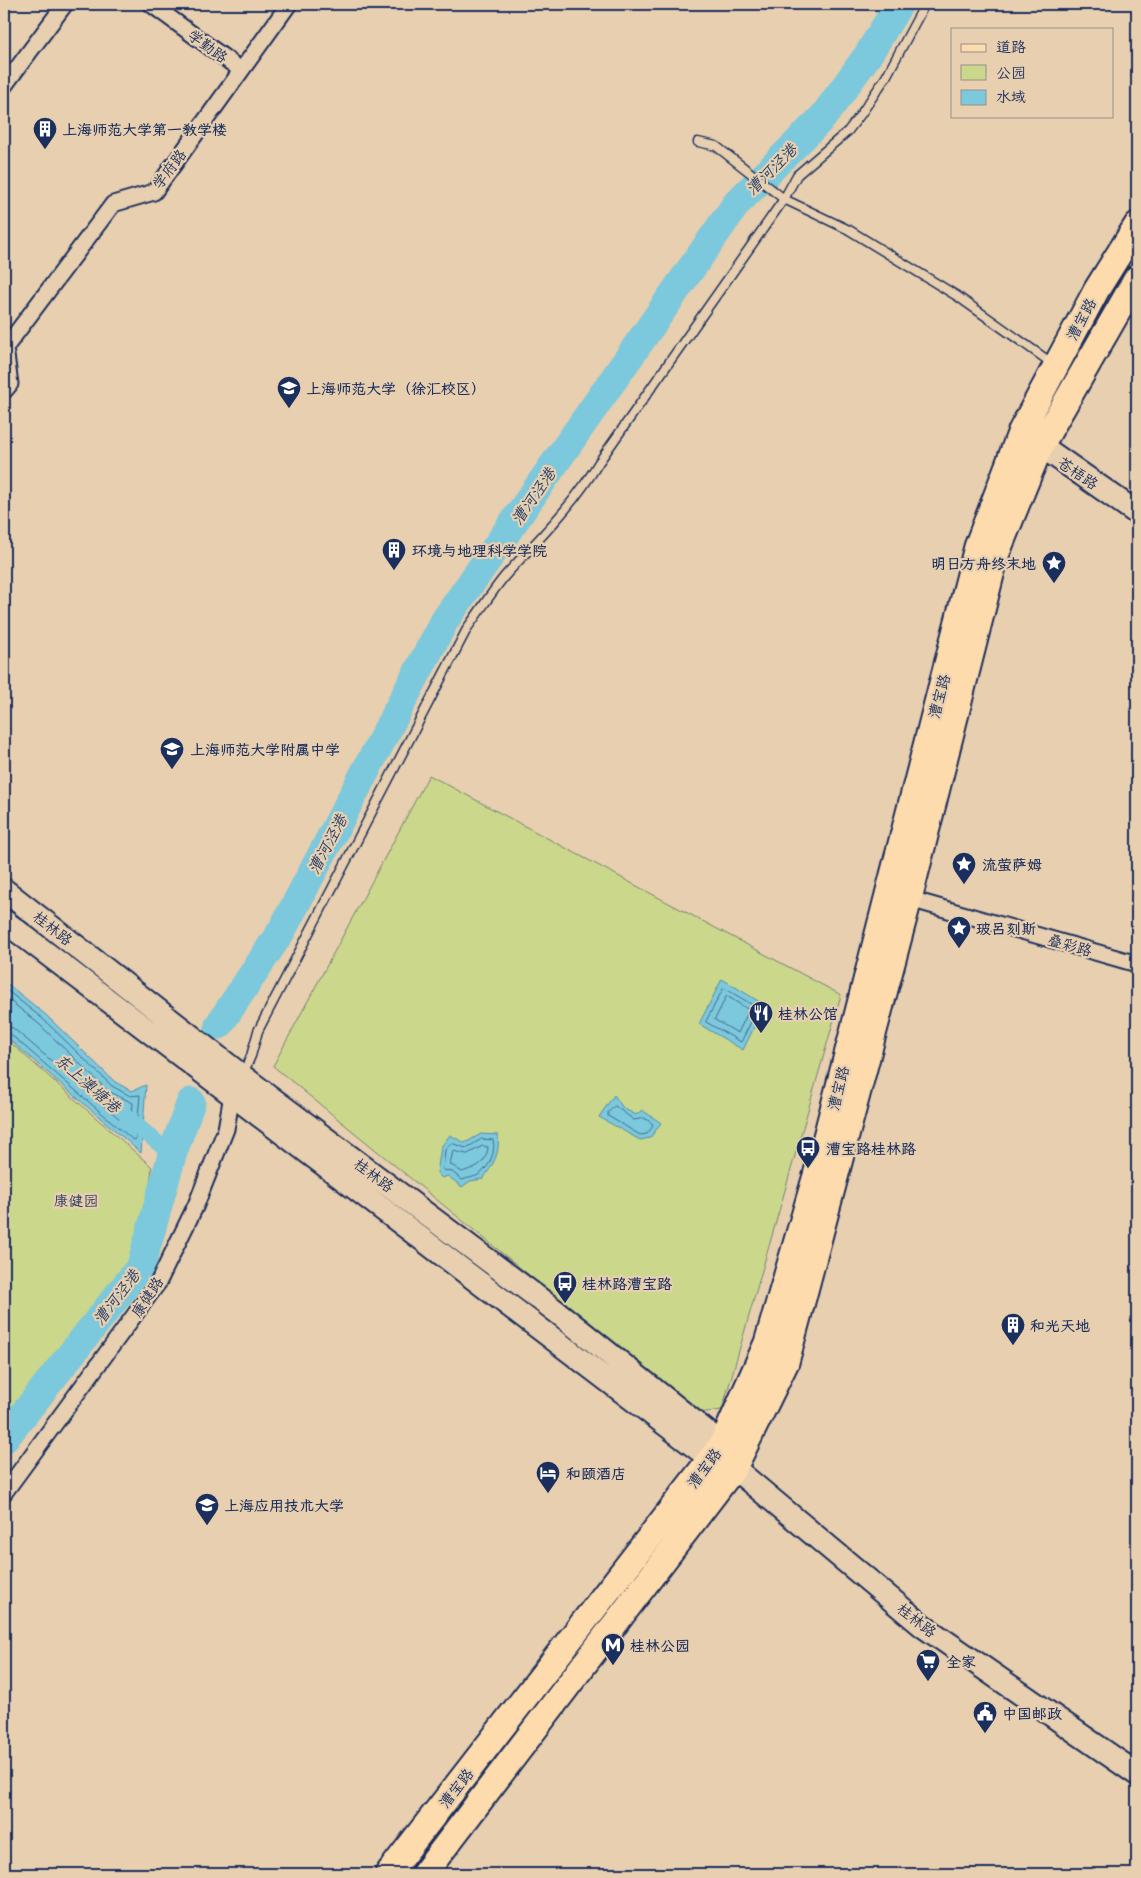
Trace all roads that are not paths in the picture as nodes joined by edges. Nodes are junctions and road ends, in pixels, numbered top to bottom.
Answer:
1 (65, 4) edge
2 (151, 4) edge
3 (289, 4) edge
4 (925, 4) edge
5 (241, 70) junction
6 (4, 86) edge
7 (698, 142) dead end
8 (784, 198) junction
9 (1137, 224) edge
10 (1137, 278) edge
11 (1056, 366) junction
12 (4, 391) edge
13 (1021, 431) junction
14 (1040, 447) junction
15 (1137, 512) edge
16 (4, 890) edge
17 (899, 896) junction
18 (4, 921) edge
19 (1137, 964) edge
20 (237, 1086) junction
21 (717, 1451) junction
22 (734, 1468) junction
23 (4, 1492) edge
24 (1137, 1774) edge
25 (388, 1874) edge
26 (424, 1874) edge

1 - 6 street
2 - 5 street, 学勤路
3 - 5 street, 学府路
4 - 8 lane
5 - 12 street, 学府路
7 - 8 lane
8 - 11 lane
8 - 20 lane
9 - 11 main road, 漕宝路
10 - 14 main road, 漕宝路
11 - 13 main road, 漕宝路
13 - 14 main road, 苍梧路
13 - 17 main road, 漕宝路
14 - 15 main road, 苍梧路
14 - 17 main road, 漕宝路
16 - 20 main road, 桂林路
17 - 19 street, 叠彩路
17 - 21 main road, 漕宝路
17 - 22 main road, 漕宝路
18 - 20 main road, 桂林路
20 - 21 main road, 桂林路
20 - 23 street, 康健路
21 - 22 main road, 桂林路
21 - 25 main road, 漕宝路
22 - 24 main road, 桂林路
22 - 26 main road, 漕宝路

